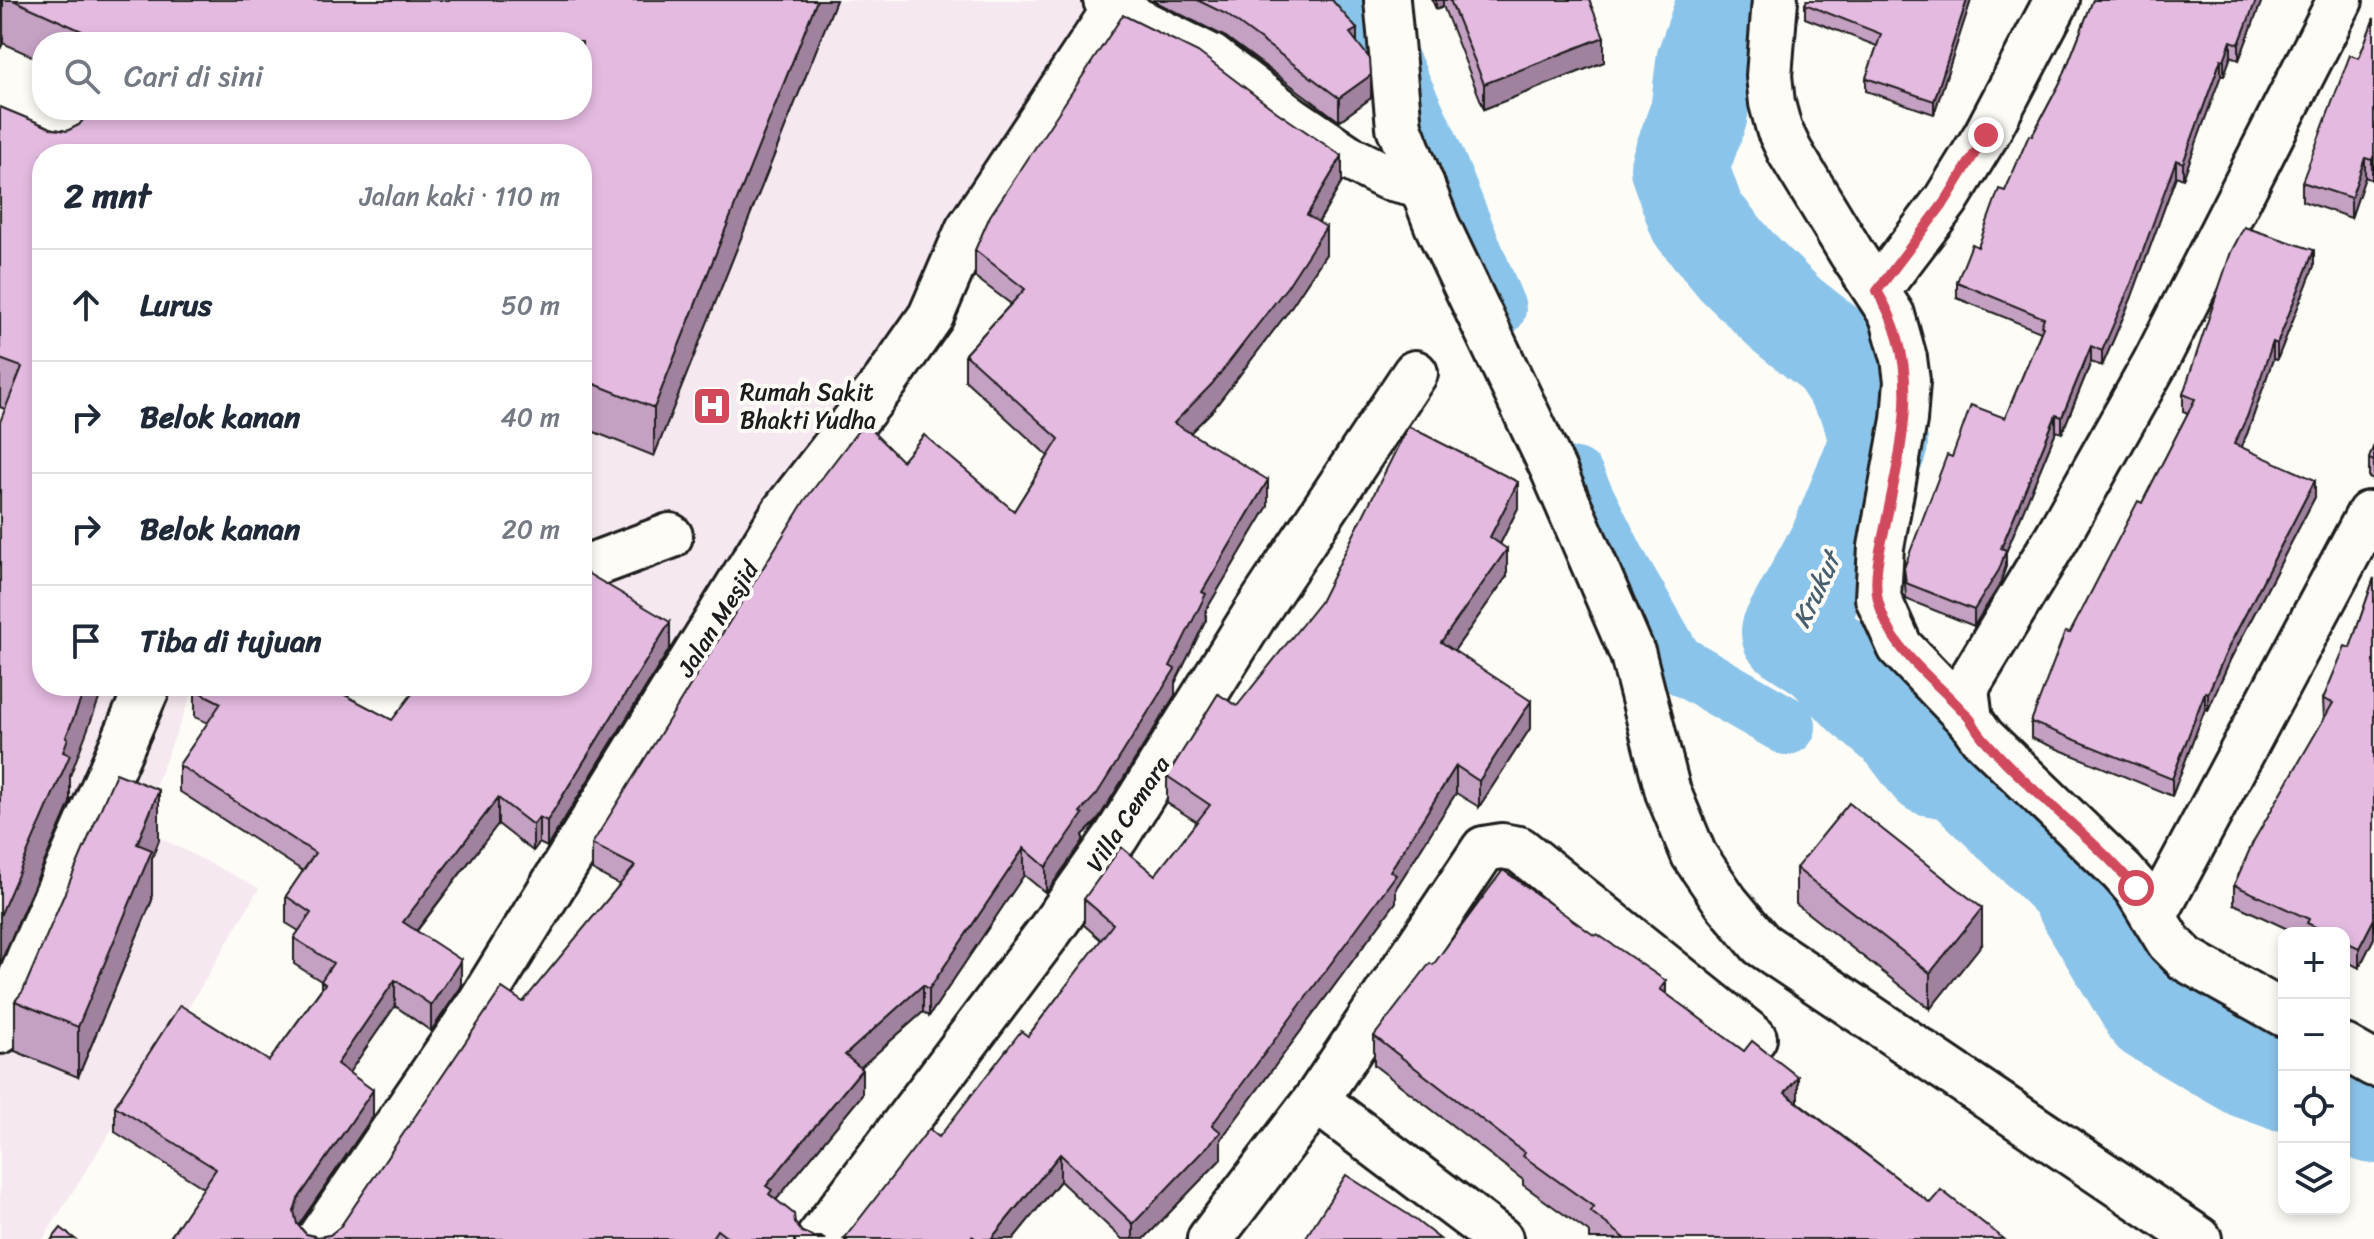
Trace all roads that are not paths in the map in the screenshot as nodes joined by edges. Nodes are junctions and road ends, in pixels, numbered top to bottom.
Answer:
1 (1775, 0) edge
2 (2057, 0) edge
3 (2340, 0) edge
4 (1108, 4) edge
5 (1388, 18) edge
6 (1422, 185) junction
7 (1877, 291) junction
8 (1415, 373) dead end
9 (2369, 514) dead end
10 (670, 536) dead end
11 (592, 565) edge
12 (144, 696) edge
13 (1970, 720) junction
14 (2154, 917) junction
15 (2278, 1011) edge
16 (0, 1031) edge
17 (1754, 1038) edge
18 (2350, 1050) edge
19 (2374, 1063) edge
20 (1316, 1100) junction
21 (319, 1239) edge
22 (818, 1239) edge
23 (1210, 1239) edge
24 (1500, 1239) edge
25 (2199, 1239) edge

1 - 7 street
2 - 7 street
3 - 13 street
4 - 6 street
4 - 21 street, Jalan Mesjid
5 - 6 street
6 - 25 street
7 - 13 street
8 - 22 street, Villa Cemara
9 - 14 street
10 - 11 street
12 - 16 street
13 - 14 street
14 - 15 street
17 - 20 street
18 - 19 street
20 - 23 street
20 - 24 street

